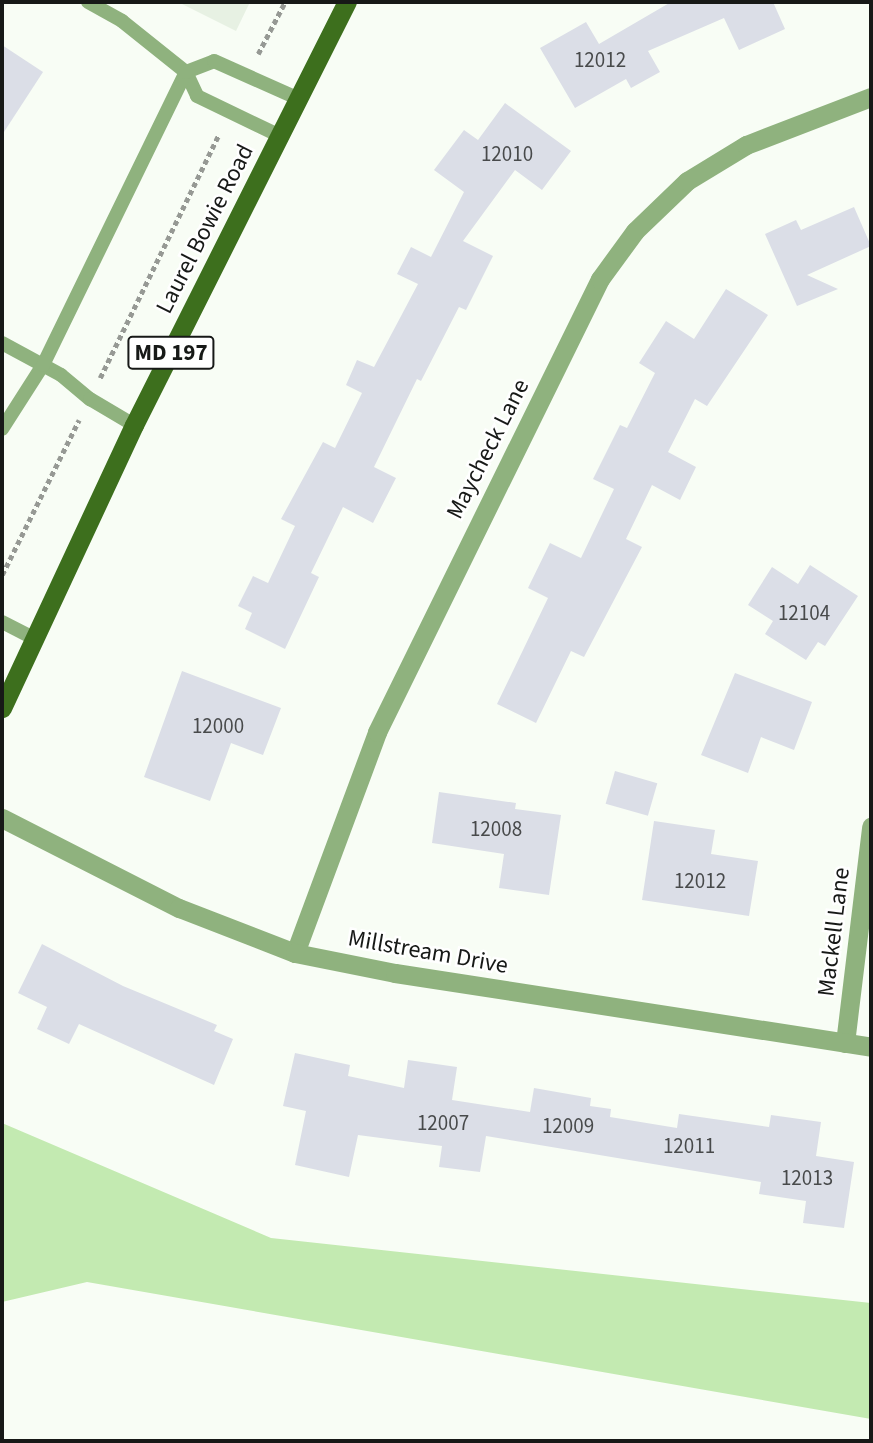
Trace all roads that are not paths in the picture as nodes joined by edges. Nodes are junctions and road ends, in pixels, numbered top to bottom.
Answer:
1 (88, 2) edge
2 (348, 2) edge
3 (186, 72) junction
4 (871, 97) edge
5 (299, 99) junction
6 (280, 136) junction
7 (2, 343) edge
8 (43, 365) junction
9 (134, 425) junction
10 (2, 429) edge
11 (2, 622) edge
12 (37, 640) junction
13 (2, 708) edge
14 (2, 818) edge
15 (871, 827) edge
16 (295, 953) junction
17 (845, 1043) junction
18 (871, 1047) edge

1 - 3 lane
2 - 5 main road, Laurel Bowie Road / MD 197
3 - 5 lane
3 - 6 lane
3 - 8 lane
4 - 16 street, Maycheck Lane
5 - 6 main road, Laurel Bowie Road / MD 197
6 - 9 main road, Laurel Bowie Road / MD 197
7 - 8 lane
8 - 9 lane
8 - 10 lane
9 - 12 main road, Laurel Bowie Road / MD 197
11 - 12 lane
12 - 13 main road, Laurel Bowie Road / MD 197
14 - 16 street, Millstream Drive
15 - 17 street, Mackell Lane
16 - 17 street, Millstream Drive
17 - 18 street, Millstream Drive

